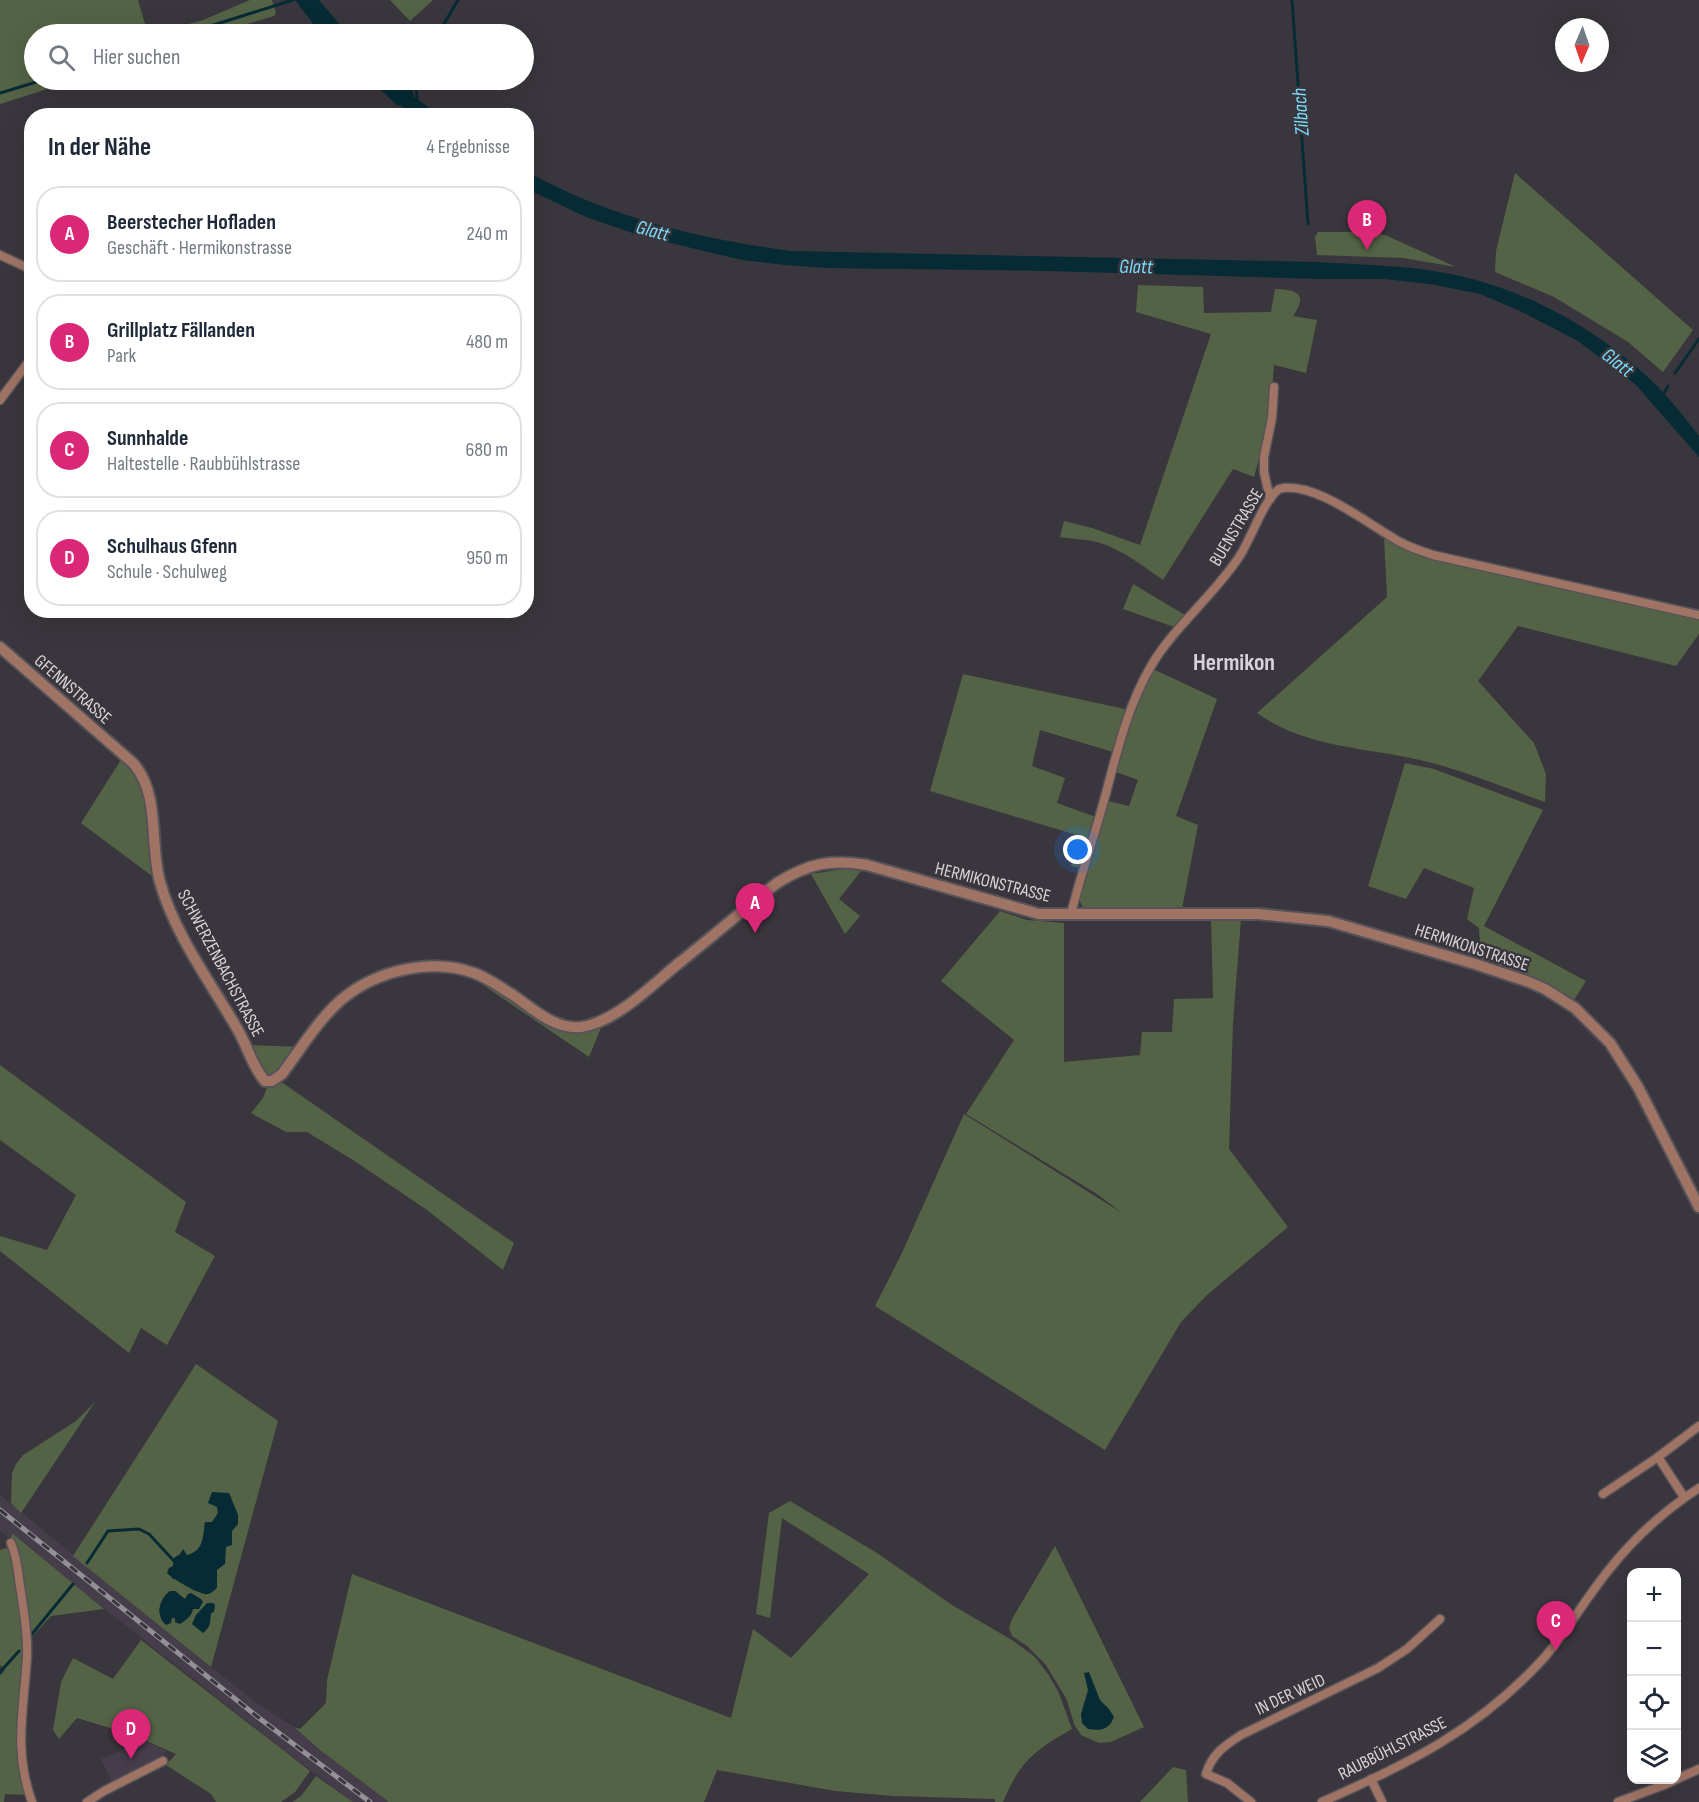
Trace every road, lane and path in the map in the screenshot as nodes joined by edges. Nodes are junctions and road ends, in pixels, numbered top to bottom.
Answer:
1 (0, 255) edge
2 (24, 266) edge
3 (24, 368) edge
4 (1274, 387) dead end
5 (0, 400) edge
6 (1270, 499) junction
7 (1699, 615) edge
8 (0, 647) edge
9 (124, 755) joint
10 (1071, 914) junction
11 (269, 1082) joint
12 (1699, 1207) edge
13 (1699, 1426) edge
14 (1658, 1457) junction
15 (1699, 1488) edge
16 (1603, 1494) dead end
17 (1684, 1497) junction
18 (10, 1543) dead end
19 (1440, 1619) dead end
20 (163, 1761) dead end
21 (1699, 1769) edge
22 (1371, 1779) junction
23 (94, 1800) edge
24 (32, 1802) edge
25 (1251, 1802) edge
26 (1322, 1802) edge
27 (1382, 1802) edge
28 (1618, 1802) edge

1 - 2 street
3 - 5 street
4 - 6 street
6 - 7 street, BUENSTRASSE
6 - 10 street, BUENSTRASSE
8 - 9 street, GFENNSTRASSE
9 - 11 street, SCHWERZENBACHSTRASSE
10 - 11 street, HERMIKONSTRASSE
10 - 12 street, HERMIKONSTRASSE
13 - 14 street
14 - 16 street
14 - 17 street
15 - 17 street, RAUBBÜHLSTRASSE
17 - 22 street, RAUBBÜHLSTRASSE
18 - 24 street
19 - 25 street, IN DER WEID
20 - 23 street
21 - 28 street
22 - 26 street, RAUBBÜHLSTRASSE
22 - 27 street

